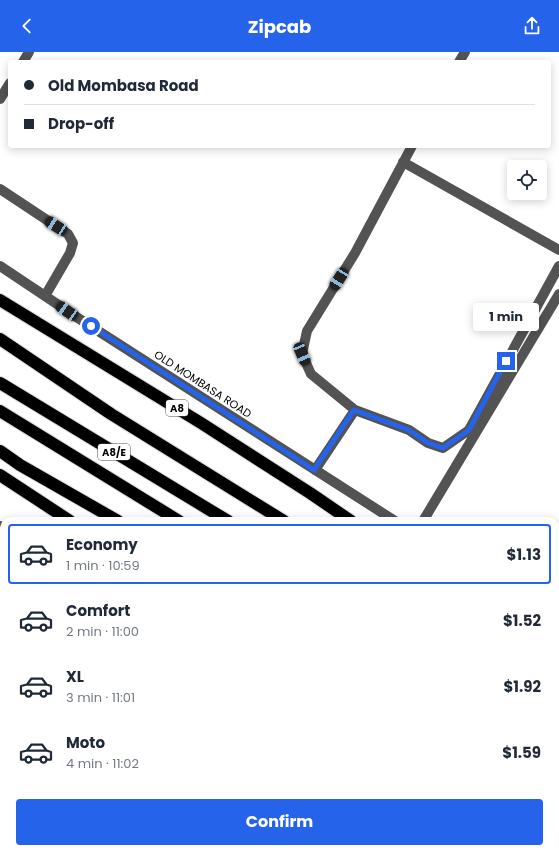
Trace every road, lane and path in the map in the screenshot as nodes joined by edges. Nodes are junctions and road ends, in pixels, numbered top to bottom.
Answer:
1 (8, 86) edge
2 (0, 99) edge
3 (411, 148) edge
4 (403, 162) junction
5 (0, 189) edge
6 (559, 250) edge
7 (0, 266) edge
8 (559, 266) edge
9 (559, 294) edge
10 (45, 296) junction
11 (0, 300) edge
12 (0, 339) edge
13 (0, 383) edge
14 (354, 410) junction
15 (0, 411) edge
16 (0, 451) edge
17 (314, 470) junction
18 (0, 475) edge
19 (64, 517) edge
20 (111, 517) edge
21 (172, 517) edge
22 (221, 517) edge
23 (278, 517) edge
24 (345, 517) edge
25 (389, 517) edge
26 (425, 517) edge

1 - 2 street
3 - 4 street
4 - 6 street
4 - 14 street
5 - 10 street
7 - 10 street, OLD MOMBASA ROAD
8 - 14 street
9 - 26 street
10 - 17 street, OLD MOMBASA ROAD
11 - 24 highway, A8
12 - 23 highway
13 - 22 highway, A8/E
14 - 17 street
15 - 21 highway, A8/E
16 - 20 highway
17 - 25 street, OLD MOMBASA ROAD
18 - 19 highway

